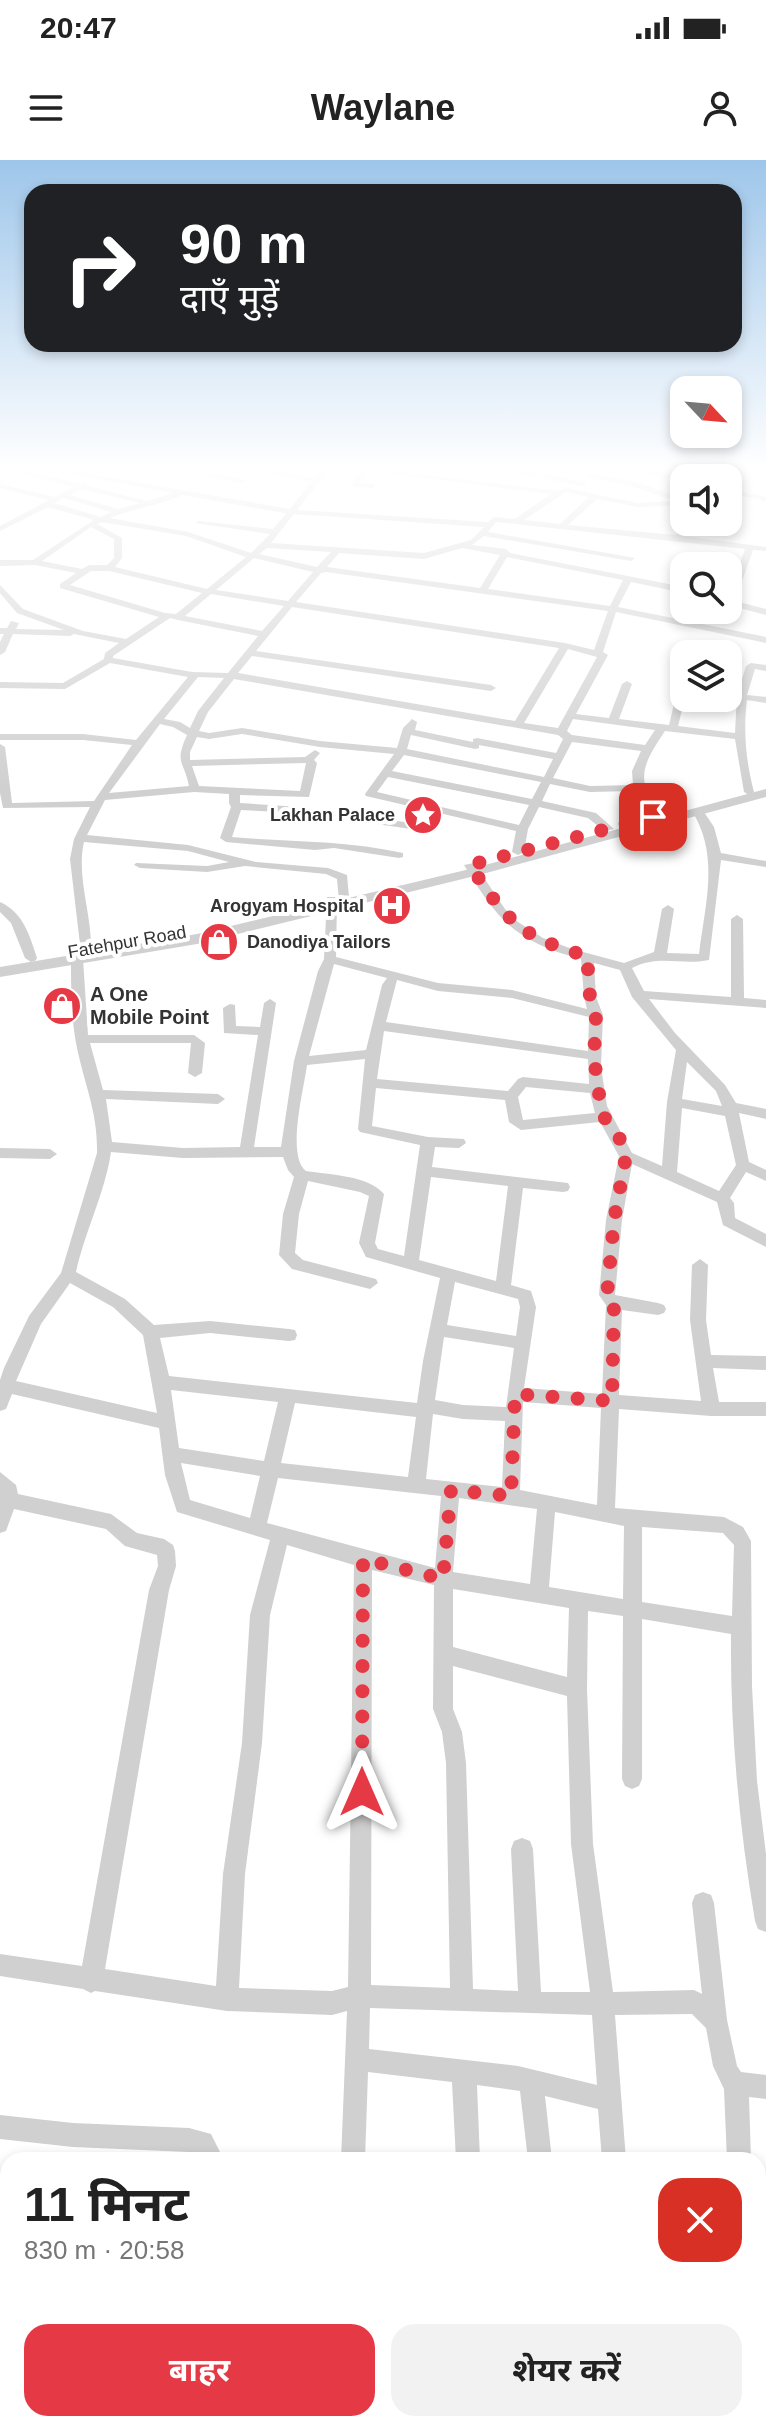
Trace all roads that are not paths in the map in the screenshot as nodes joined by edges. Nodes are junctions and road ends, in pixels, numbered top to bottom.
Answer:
1 (76, 577) edge
2 (147, 577) edge
3 (224, 577) edge
4 (316, 577) edge
5 (377, 577) edge
6 (491, 577) edge
7 (625, 577) edge
8 (629, 578) junction
9 (670, 587) edge
10 (0, 588) edge
11 (206, 591) junction
12 (483, 591) junction
13 (289, 605) junction
14 (742, 606) edge
15 (613, 609) junction
16 (20, 611) junction
17 (766, 612) edge
18 (166, 616) junction
19 (178, 617) junction
20 (5, 631) edge
21 (81, 633) junction
22 (264, 634) junction
23 (766, 640) edge
24 (127, 642) junction
25 (565, 646) junction
26 (0, 652) edge
27 (250, 653) junction
28 (598, 653) junction
29 (109, 660) junction
30 (766, 668) edge
31 (194, 675) junction
32 (231, 676) junction
33 (627, 684) dead end
34 (0, 685) edge
35 (491, 688) dead end
36 (744, 697) junction
37 (766, 700) edge
38 (187, 707) junction
39 (421, 707) junction
40 (673, 712) edge
41 (571, 716) junction
42 (494, 720) junction
43 (159, 721) junction
44 (613, 721) junction
45 (519, 723) junction
46 (408, 728) junction
47 (667, 728) junction
48 (191, 733) junction
49 (565, 735) junction
50 (0, 737) edge
51 (740, 737) junction
52 (138, 743) junction
53 (476, 743) junction
54 (320, 744) junction
55 (0, 747) edge
56 (648, 749) junction
57 (401, 751) junction
58 (558, 757) junction
59 (308, 760) junction
60 (462, 762) junction
61 (185, 763) junction
62 (0, 771) edge
63 (386, 773) junction
64 (549, 780) junction
65 (444, 784) junction
66 (637, 788) junction
67 (194, 789) junction
68 (235, 791) junction
69 (766, 791) edge
70 (749, 792) junction
71 (99, 801) junction
72 (721, 802) junction
73 (535, 803) junction
74 (237, 806) junction
75 (698, 811) junction
76 (653, 817) junction
77 (418, 827) dead end
78 (522, 829) junction
79 (608, 829) junction
80 (80, 838) junction
81 (518, 852) junction
82 (399, 855) dead end
83 (716, 856) junction
84 (245, 862) junction
85 (347, 862) junction
86 (766, 864) edge
87 (140, 865) dead end
88 (472, 868) junction
89 (335, 901) junction
90 (0, 906) edge
91 (668, 909) dead end
92 (737, 919) dead end
93 (81, 954) junction
94 (660, 955) junction
95 (587, 956) junction
96 (31, 958) junction
97 (330, 959) junction
98 (0, 963) edge
99 (625, 967) junction
100 (0, 972) edge
101 (394, 976) junction
102 (637, 994) junction
103 (738, 1001) junction
104 (270, 1003) dead end
105 (766, 1004) edge
106 (230, 1008) dead end
107 (596, 1015) junction
108 (381, 1026) junction
109 (266, 1031) junction
110 (82, 1039) junction
111 (683, 1049) junction
112 (372, 1054) junction
113 (594, 1056) junction
114 (301, 1061) junction
115 (195, 1073) dead end
116 (370, 1083) junction
117 (598, 1089) junction
118 (97, 1094) junction
119 (511, 1096) junction
120 (218, 1099) dead end
121 (674, 1102) junction
122 (731, 1109) junction
123 (766, 1114) edge
124 (604, 1117) junction
125 (428, 1142) junction
126 (459, 1143) dead end
127 (104, 1146) junction
128 (246, 1152) junction
129 (288, 1152) junction
130 (0, 1153) edge
131 (50, 1154) dead end
132 (626, 1156) junction
133 (743, 1165) junction
134 (424, 1171) junction
135 (669, 1174) junction
136 (302, 1175) junction
137 (766, 1176) edge
138 (516, 1182) junction
139 (563, 1187) dead end
140 (722, 1198) junction
141 (766, 1241) edge
142 (411, 1265) junction
143 (700, 1265) dead end
144 (449, 1274) junction
145 (68, 1275) junction
146 (370, 1283) dead end
147 (503, 1288) junction
148 (614, 1302) junction
149 (658, 1309) dead end
150 (437, 1330) junction
151 (151, 1332) junction
152 (289, 1335) dead end
153 (522, 1343) junction
154 (704, 1361) junction
155 (766, 1363) edge
156 (161, 1382) junction
157 (6, 1386) junction
158 (515, 1394) junction
159 (288, 1395) junction
160 (612, 1401) junction
161 (0, 1404) edge
162 (423, 1409) junction
163 (711, 1409) junction
164 (766, 1409) edge
165 (514, 1414) junction
166 (168, 1423) junction
167 (172, 1454) junction
168 (271, 1469) junction
169 (0, 1480) edge
170 (416, 1486) junction
171 (451, 1490) junction
172 (511, 1496) junction
173 (7, 1500) junction
174 (547, 1504) junction
175 (606, 1515) junction
176 (633, 1519) junction
177 (0, 1525) edge
178 (257, 1528) junction
179 (281, 1534) junction
180 (363, 1559) junction
181 (443, 1579) junction
182 (539, 1594) junction
183 (579, 1600) junction
184 (632, 1609) junction
185 (740, 1626) junction
186 (443, 1654) junction
187 (577, 1689) junction
188 (632, 1779) dead end
189 (522, 1849) dead end
190 (703, 1903) dead end
191 (766, 1921) edge
192 (0, 1965) edge
193 (91, 1981) junction
194 (359, 1996) junction
195 (227, 1999) junction
196 (462, 2000) junction
197 (530, 2002) junction
198 (603, 2004) junction
199 (716, 2018) junction
200 (356, 2059) junction
201 (464, 2073) junction
202 (531, 2081) junction
203 (736, 2083) junction
204 (766, 2087) edge
205 (610, 2100) junction
206 (0, 2127) edge
207 (207, 2152) edge
208 (353, 2152) edge
209 (468, 2152) edge
210 (539, 2152) edge
211 (613, 2152) edge
212 (739, 2152) edge

1 - 18 street
2 - 11 street
3 - 11 street
4 - 13 street
5 - 12 street
6 - 12 street
7 - 8 street
8 - 9 street
8 - 15 street
10 - 16 street
11 - 13 street
11 - 19 street
12 - 15 street
13 - 22 street
13 - 25 street
14 - 17 street
15 - 23 street
15 - 28 street
16 - 20 street
16 - 21 street
18 - 19 street
18 - 24 street
19 - 22 street
20 - 21 street
20 - 26 street
21 - 24 street
22 - 27 street
24 - 29 street
25 - 28 street
25 - 45 street
27 - 32 street
27 - 35 street
28 - 41 street
29 - 31 street
29 - 34 street
30 - 36 street
31 - 32 street
31 - 38 street
32 - 38 street
32 - 39 street
33 - 44 street
36 - 37 street
36 - 51 street
38 - 43 street
38 - 48 street
39 - 42 street
39 - 46 street
40 - 47 street
41 - 44 street
41 - 49 street
42 - 45 street
42 - 53 street
43 - 48 street
43 - 52 street
44 - 47 street
45 - 49 street
46 - 53 street
46 - 57 street
47 - 51 street
47 - 56 street
48 - 54 street
48 - 61 street
49 - 56 street
49 - 58 street
50 - 52 street
51 - 70 street
52 - 71 street
53 - 58 street
53 - 60 street
54 - 57 street
54 - 59 street
55 - 62 street
56 - 66 street
57 - 60 street
57 - 63 street
58 - 64 street
59 - 61 street
59 - 68 street
60 - 64 street
60 - 65 street
61 - 67 street
62 - 71 street
63 - 65 street
63 - 78 street
64 - 66 street
64 - 73 street
65 - 73 street
66 - 76 street
67 - 68 street
67 - 71 street
68 - 74 street
69 - 70 street
69 - 72 street
70 - 72 street
71 - 80 street
72 - 75 street
72 - 76 street
73 - 78 street
73 - 79 street
74 - 77 street
74 - 85 street
75 - 83 street
75 - 88 street
76 - 79 street
78 - 81 street
79 - 81 street
80 - 84 street
80 - 93 street
81 - 88 street
82 - 85 street
83 - 86 street
83 - 94 street
84 - 85 street
84 - 87 street
85 - 89 street
88 - 89 street
88 - 95 street
89 - 93 street
89 - 97 street
90 - 96 street
91 - 94 street
92 - 103 street
93 - 96 street, Fatehpur Road
93 - 100 street
93 - 110 street
94 - 99 street
95 - 99 street
95 - 107 street
96 - 98 street, Fatehpur Road
97 - 101 street
97 - 114 street
99 - 102 street
101 - 107 street
101 - 108 street
102 - 103 street
102 - 111 street
103 - 105 street
104 - 109 street
106 - 109 street
107 - 113 street
108 - 112 street
108 - 113 street
109 - 128 street
110 - 115 street
110 - 118 street
111 - 121 street
111 - 122 street
112 - 114 street
112 - 116 street
113 - 117 street
114 - 129 street
116 - 119 street
116 - 125 street
117 - 119 street
117 - 124 street
118 - 120 street
118 - 127 street
119 - 124 street
121 - 122 street
121 - 135 street
122 - 123 street
122 - 133 street
124 - 132 street
125 - 126 street
125 - 134 street
127 - 128 street
127 - 145 street
128 - 129 street
129 - 136 street
130 - 131 street
132 - 135 street
132 - 148 street
133 - 137 street
133 - 140 street
134 - 138 street
134 - 142 street
135 - 140 street
136 - 142 street
136 - 146 street
138 - 139 street
138 - 147 street
140 - 141 street
142 - 144 street
143 - 154 street
144 - 147 street
144 - 150 street
145 - 151 street
145 - 157 street
147 - 153 street
148 - 149 street
148 - 160 street
150 - 153 street
150 - 162 street
151 - 152 street
151 - 156 street
153 - 158 street
154 - 155 street
154 - 163 street
156 - 159 street
156 - 166 street
157 - 161 street
157 - 166 street
158 - 160 street
158 - 165 street
159 - 162 street
159 - 168 street
160 - 163 street
160 - 175 street
162 - 165 street
162 - 170 street
163 - 164 street
165 - 172 street
166 - 167 street
167 - 168 street
167 - 178 street
168 - 170 street
168 - 178 street
169 - 173 street
170 - 171 street
171 - 172 street
171 - 181 street
172 - 174 street
173 - 177 street
173 - 193 street
174 - 175 street
174 - 182 street
175 - 176 street
176 - 184 street
176 - 185 street
178 - 179 street
179 - 180 street
179 - 195 street
180 - 181 street
180 - 194 street
181 - 182 street
181 - 186 street
182 - 183 street
183 - 184 street
183 - 187 street
184 - 185 street
184 - 188 street
185 - 191 street
186 - 187 street
186 - 196 street
187 - 198 street
189 - 197 street
190 - 199 street
192 - 193 street
193 - 195 street
194 - 195 street
194 - 196 street
194 - 200 street
196 - 197 street
197 - 198 street
198 - 199 street
198 - 205 street
199 - 203 street
200 - 201 street
200 - 208 street
201 - 202 street
201 - 209 street
202 - 205 street
202 - 210 street
203 - 204 street
203 - 212 street
205 - 211 street
206 - 207 street

